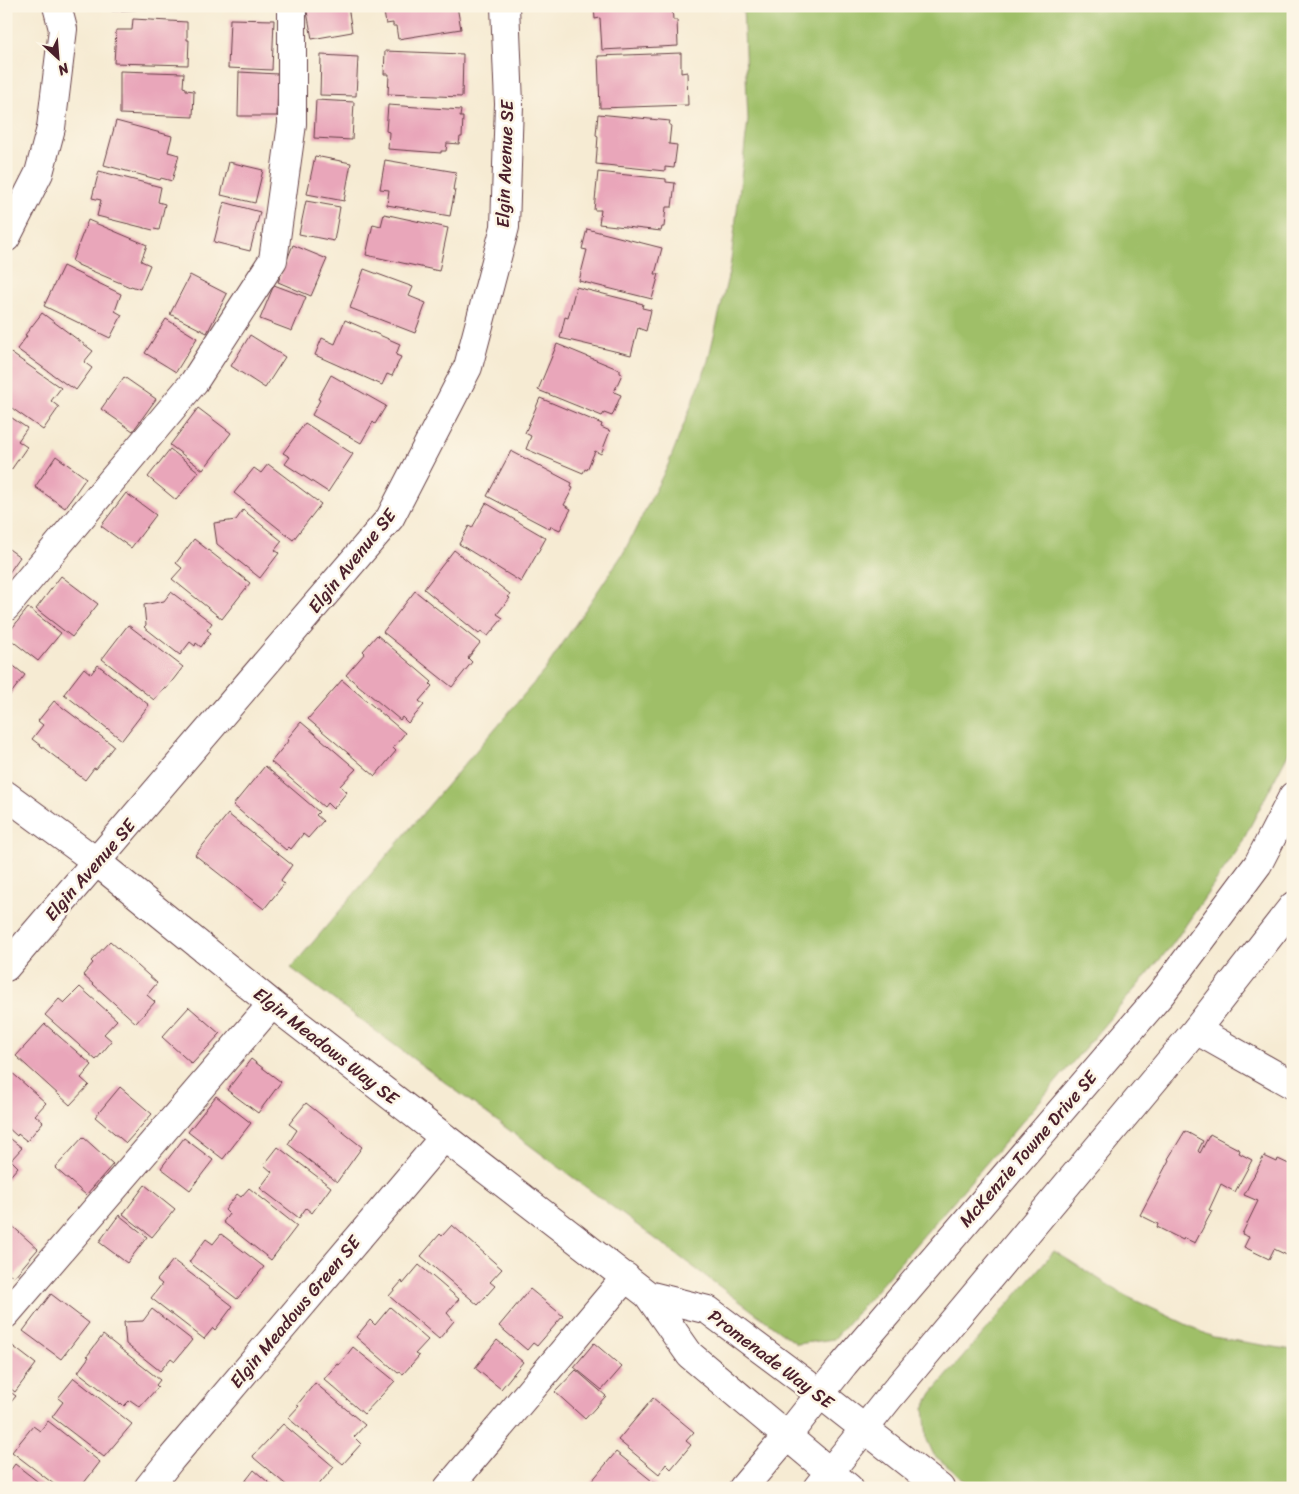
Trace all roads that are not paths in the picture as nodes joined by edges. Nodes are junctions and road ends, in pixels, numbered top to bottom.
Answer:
1 (57, 6) edge
2 (292, 6) edge
3 (505, 6) edge
4 (7, 236) edge
5 (6, 607) edge
6 (6, 794) edge
7 (1293, 796) edge
8 (97, 862) junction
9 (1293, 906) edge
10 (6, 968) edge
11 (272, 1004) junction
12 (1196, 1030) junction
13 (1293, 1084) edge
14 (444, 1137) junction
15 (626, 1277) junction
16 (648, 1294) junction
17 (6, 1314) edge
18 (819, 1393) junction
19 (864, 1430) junction
20 (787, 1436) junction
21 (832, 1483) edge
22 (148, 1488) edge
23 (448, 1488) edge
24 (743, 1488) edge
25 (940, 1488) edge

1 - 4 street
2 - 5 street
3 - 8 street, Elgin Avenue SE
6 - 8 street, Elgin Meadows Way SE
7 - 18 street, McKenzie Towne Drive SE
8 - 10 street, Elgin Avenue SE
8 - 11 street, Elgin Meadows Way SE
9 - 12 street
11 - 14 street, Elgin Meadows Way SE
11 - 17 street
12 - 13 street
12 - 19 street
14 - 15 street, Elgin Meadows Way SE
14 - 22 street, Elgin Meadows Green SE
15 - 16 street, Elgin Meadows Way SE
15 - 23 street
16 - 18 street, Promenade Way SE
16 - 20 street
18 - 19 street, Promenade Way SE
18 - 20 street, McKenzie Towne Drive SE
19 - 21 street
19 - 25 street, Promenade Way SE
20 - 21 street
20 - 24 street, McKenzie Towne Drive SE

